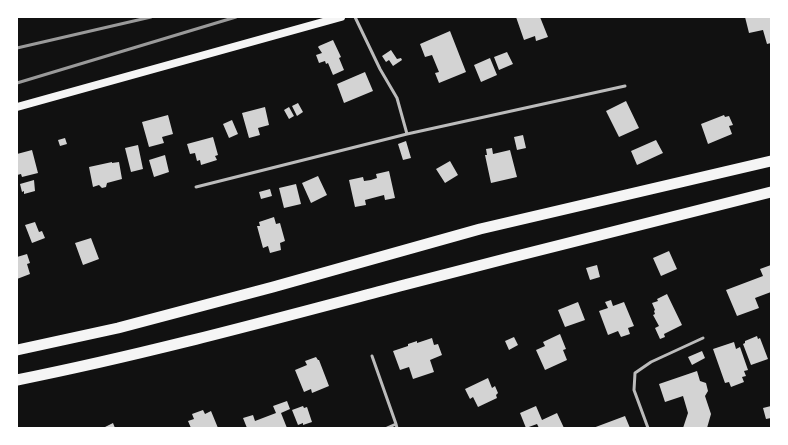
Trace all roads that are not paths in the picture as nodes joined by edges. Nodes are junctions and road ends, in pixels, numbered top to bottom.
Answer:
1 (341, 17) edge
2 (355, 17) edge
3 (625, 86) dead end
4 (17, 107) edge
5 (407, 134) junction
6 (771, 161) edge
7 (196, 187) dead end
8 (771, 192) edge
9 (703, 338) dead end
10 (17, 350) edge
11 (372, 356) dead end
12 (17, 380) edge
13 (396, 424) junction
14 (387, 428) edge
15 (397, 428) edge
16 (648, 428) edge

1 - 4 main road
2 - 5 lane
3 - 5 lane
5 - 7 lane
6 - 10 highway
8 - 12 highway
9 - 16 lane
11 - 13 lane
13 - 14 lane
13 - 15 lane

